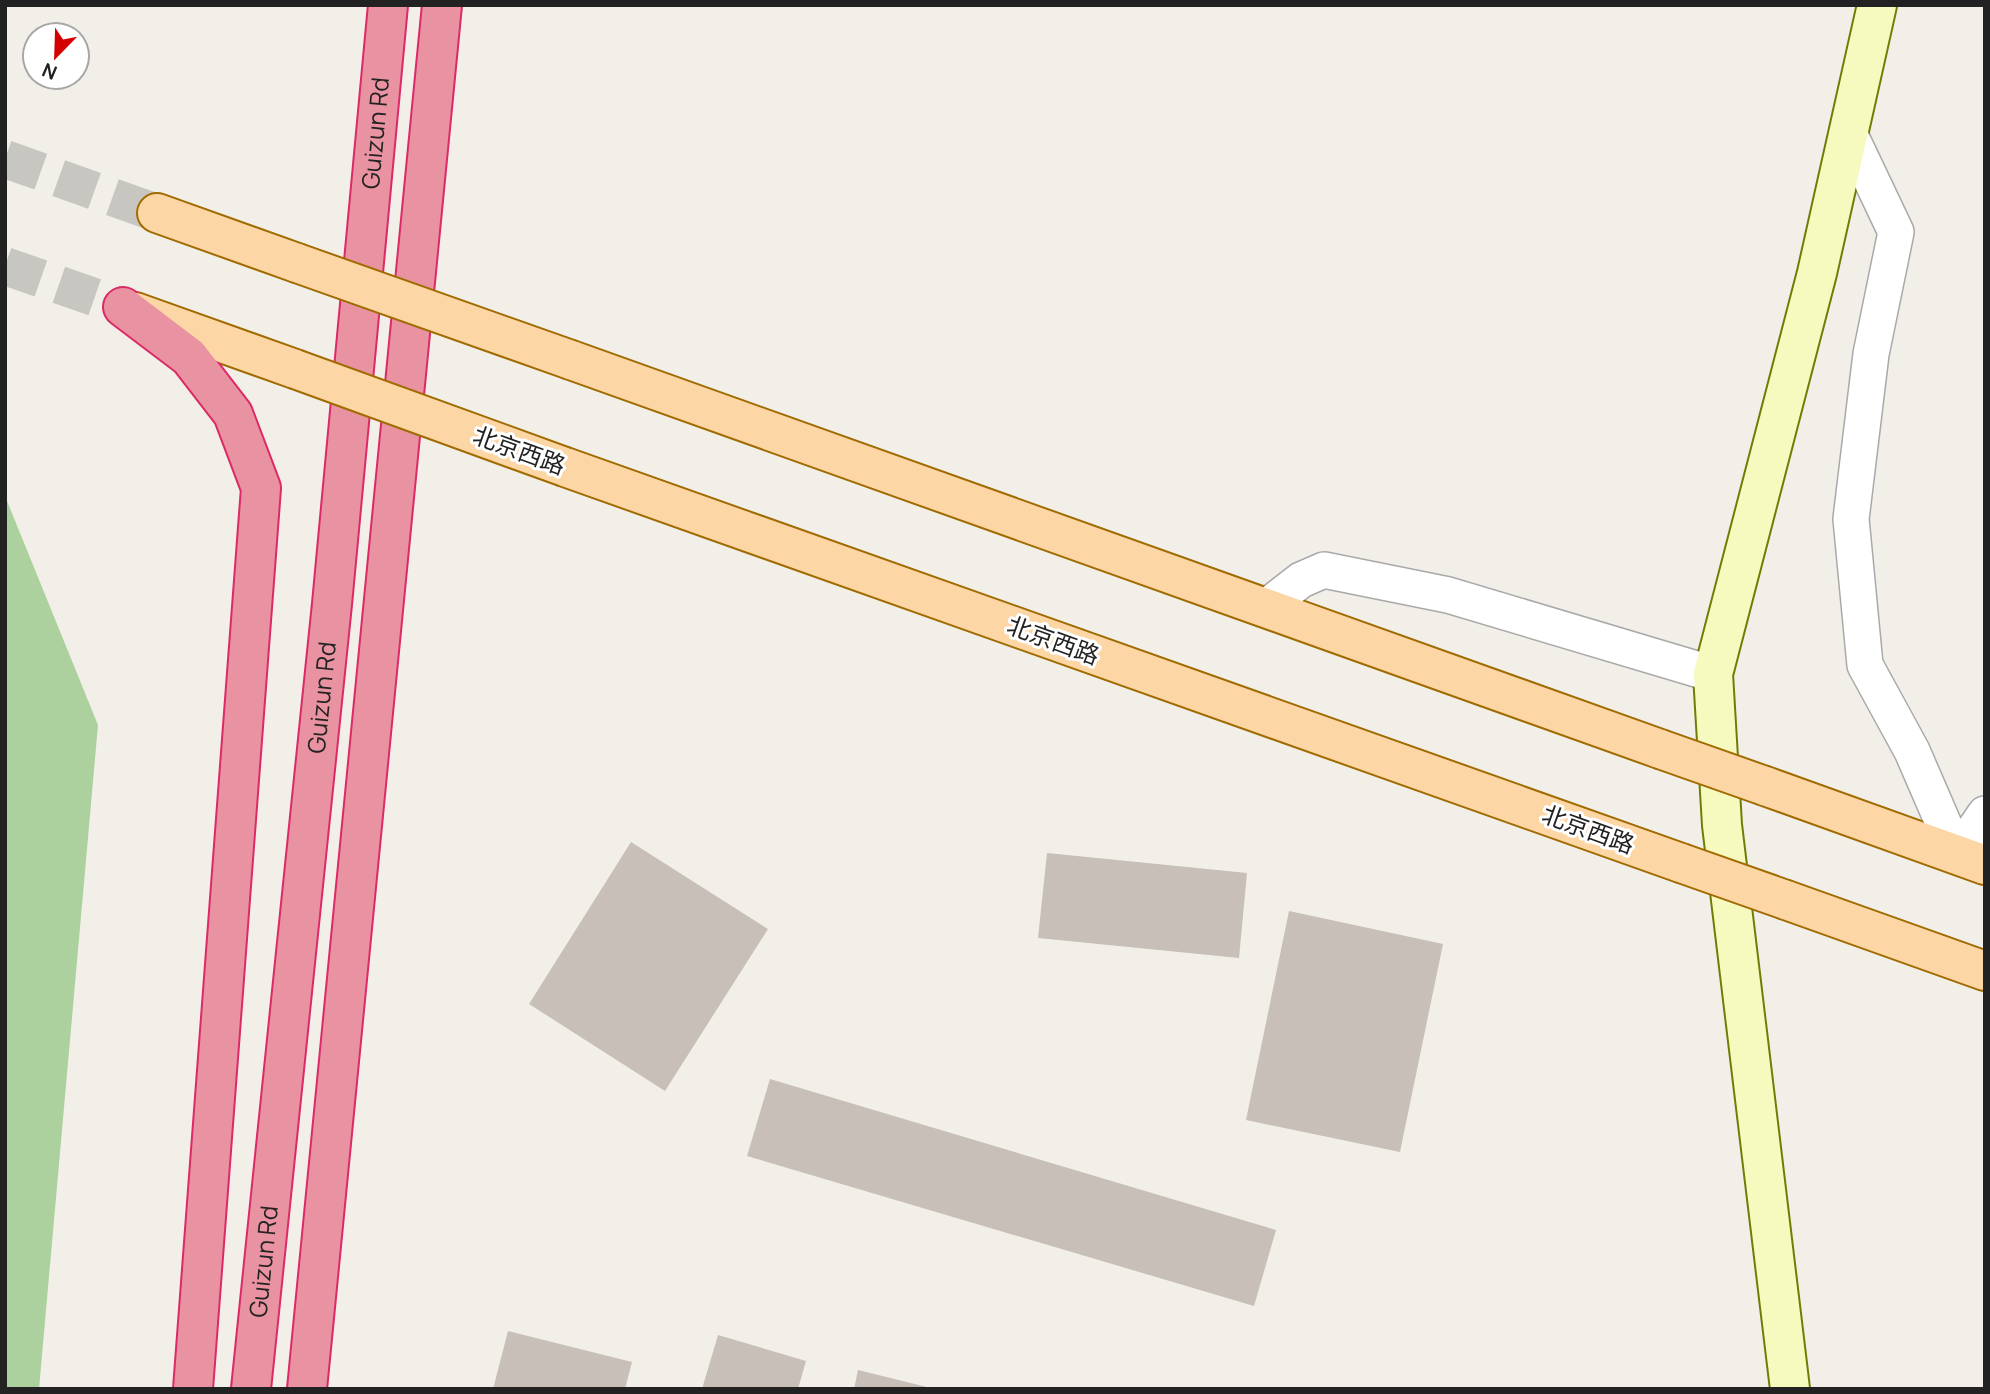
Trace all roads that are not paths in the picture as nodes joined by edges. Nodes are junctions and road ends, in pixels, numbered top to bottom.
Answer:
1 (388, 5) edge
2 (442, 5) edge
3 (1877, 5) edge
4 (1849, 134) junction
5 (157, 213) tunnel mouth
6 (123, 307) joint
7 (1265, 608) junction
8 (1713, 674) junction
9 (1985, 814) edge
10 (1971, 860) edge
11 (1985, 971) edge
12 (193, 1389) edge
13 (251, 1389) edge
14 (307, 1389) edge
15 (1790, 1389) edge

1 - 13 highway, Guizun Rd
2 - 14 highway
3 - 4 main road
4 - 8 main road
4 - 10 street
5 - 7 main road, bridge
6 - 11 main road, 北京西路, bridge
6 - 12 highway
7 - 8 street
7 - 10 main road, bridge
8 - 15 main road
9 - 10 street

